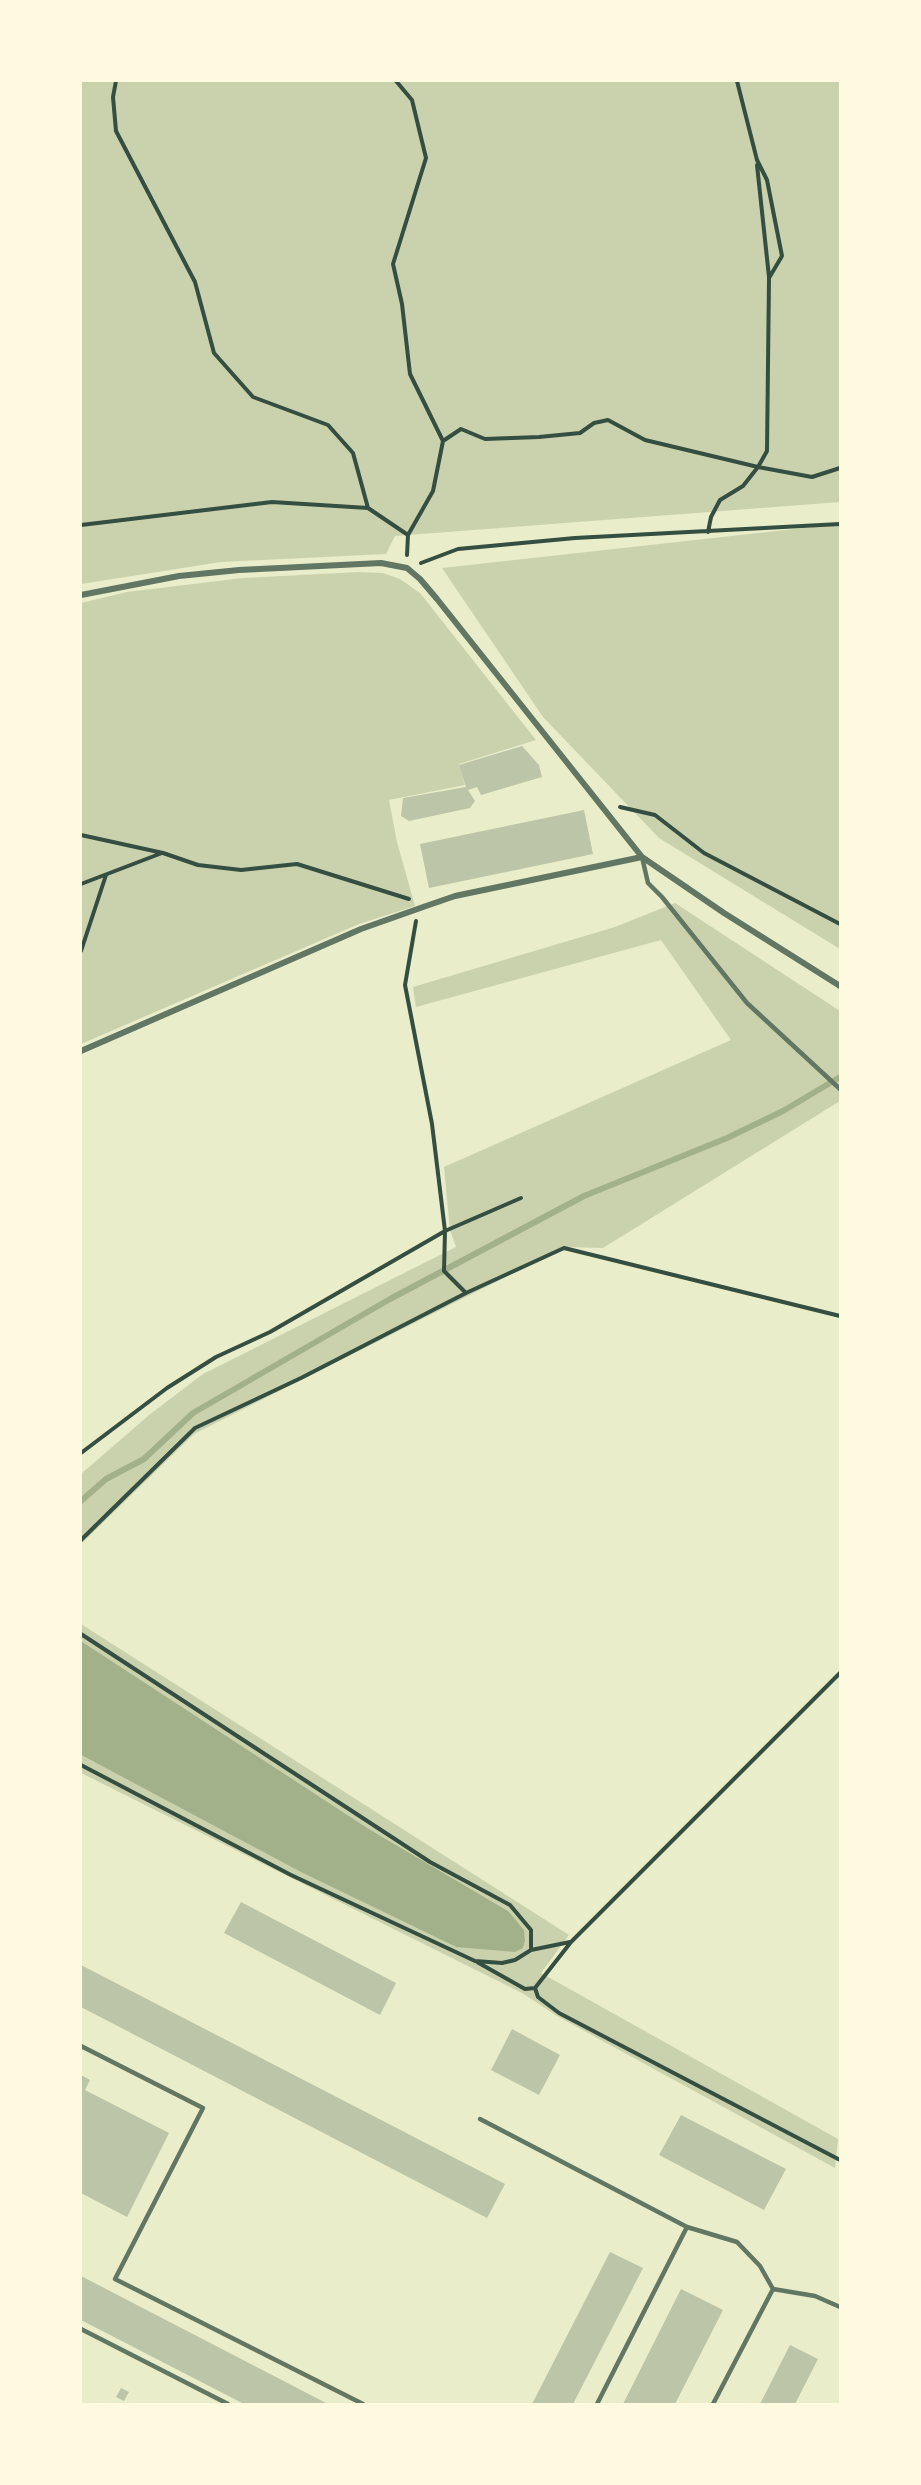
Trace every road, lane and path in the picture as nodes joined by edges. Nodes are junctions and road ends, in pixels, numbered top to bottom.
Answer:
1 (116, 81) edge
2 (396, 81) edge
3 (737, 81) edge
4 (757, 160) junction
5 (769, 278) junction
6 (443, 441) junction
7 (758, 467) junction
8 (840, 468) edge
9 (368, 508) junction
10 (840, 524) edge
11 (81, 525) edge
12 (708, 532) junction
13 (408, 535) junction
14 (407, 568) junction
15 (81, 595) edge
16 (599, 803) junction
17 (81, 835) edge
18 (163, 853) junction
19 (642, 857) junction
20 (106, 874) junction
21 (81, 884) edge
22 (426, 906) junction
23 (418, 909) junction
24 (840, 924) edge
25 (81, 951) edge
26 (840, 986) edge
27 (81, 1051) edge
28 (838, 1088) edge
29 (521, 1198) dead end
30 (446, 1231) junction
31 (466, 1293) junction
32 (840, 1316) edge
33 (81, 1453) edge
34 (81, 1540) edge
35 (81, 1634) edge
36 (840, 1673) edge
37 (81, 1765) edge
38 (571, 1942) junction
39 (531, 1950) junction
40 (475, 1961) junction
41 (535, 1988) junction
42 (81, 2046) edge
43 (480, 2120) dead end
44 (840, 2160) edge
45 (687, 2227) junction
46 (774, 2289) junction
47 (840, 2307) edge
48 (81, 2328) edge
49 (228, 2404) edge
50 (363, 2404) edge
51 (597, 2404) edge
52 (713, 2404) edge

1 - 9 path
2 - 6 path
3 - 4 path
4 - 5 path
4 - 5 path
5 - 7 path
6 - 7 path
6 - 13 path
7 - 8 path
7 - 12 path
9 - 11 path
9 - 13 path
10 - 12 path
12 - 14 path
13 - 14 path
14 - 15 street
14 - 16 street
16 - 19 street
16 - 24 path
17 - 18 path
18 - 20 path
18 - 22 path
19 - 22 street
19 - 26 street
19 - 28 lane
20 - 21 path
20 - 25 path
22 - 23 street
23 - 27 street
23 - 30 path
29 - 30 path
30 - 31 path
30 - 33 path
31 - 32 path
31 - 34 path
35 - 39 path
36 - 38 path
37 - 40 path
38 - 39 path
38 - 41 path
39 - 40 path
40 - 41 path
41 - 44 path
42 - 50 lane
43 - 45 lane
45 - 46 lane
45 - 51 lane
46 - 47 lane
46 - 52 lane
48 - 49 lane

